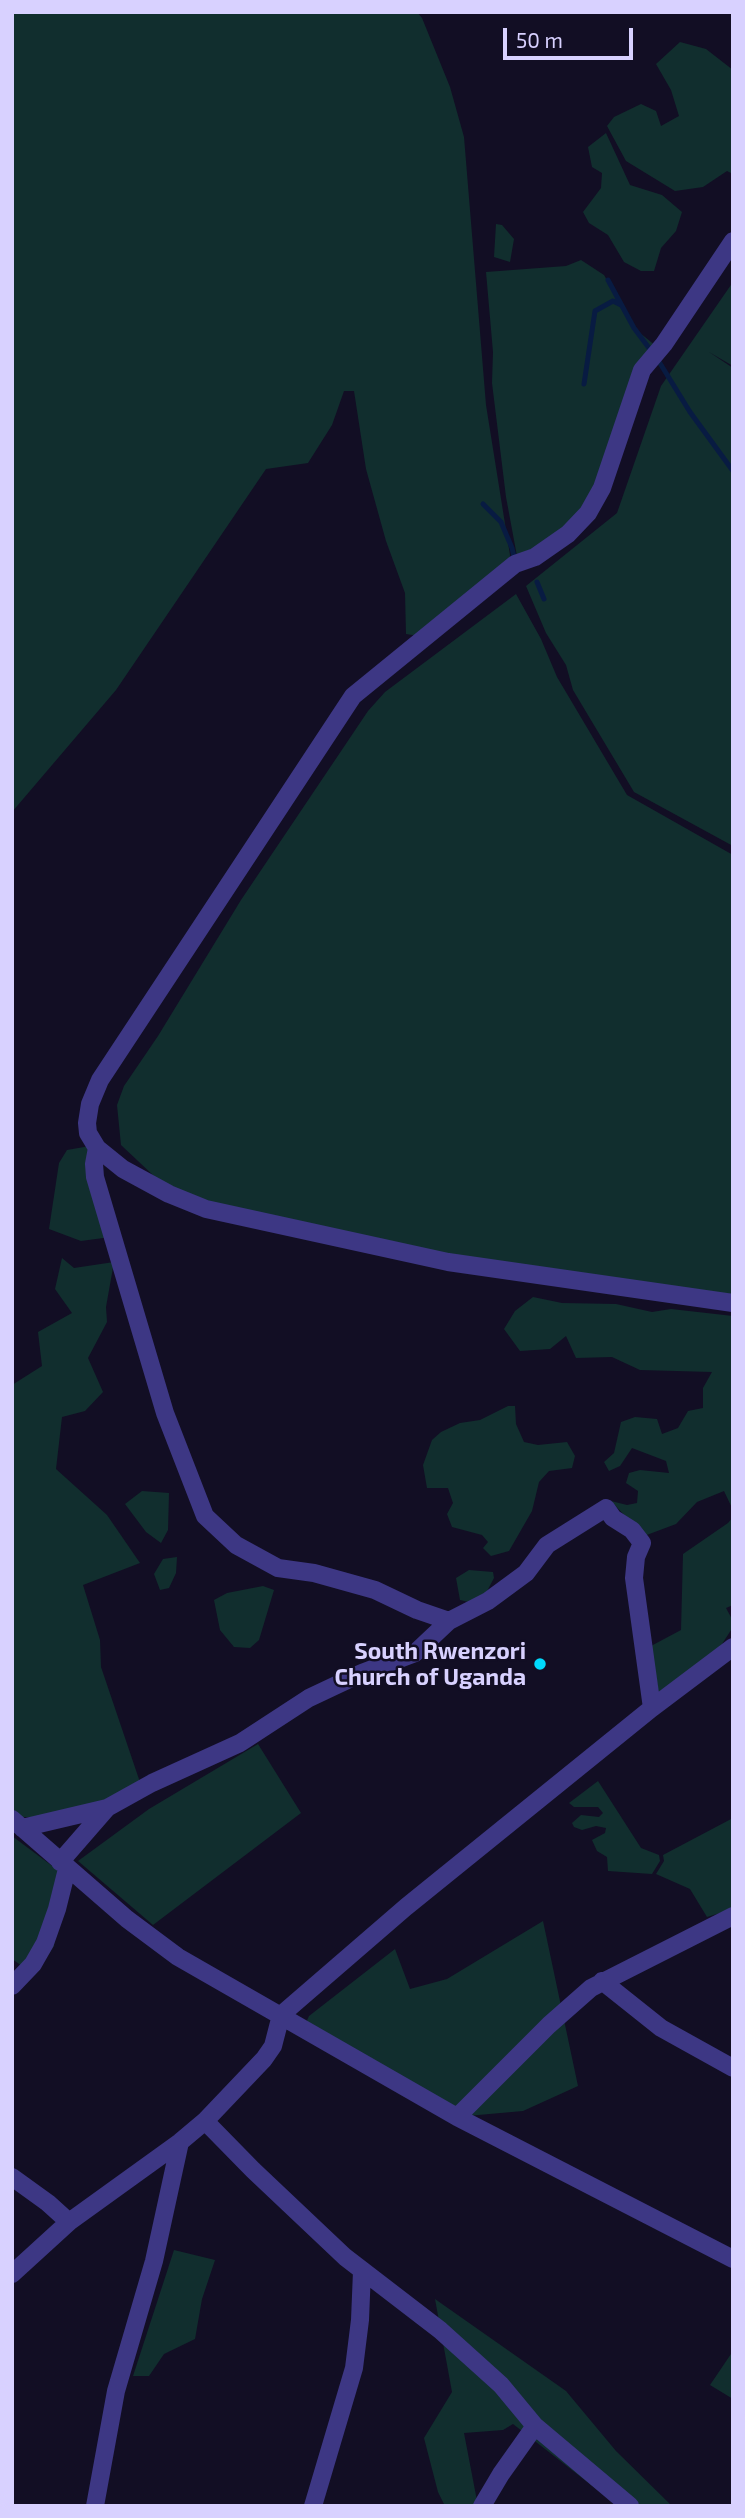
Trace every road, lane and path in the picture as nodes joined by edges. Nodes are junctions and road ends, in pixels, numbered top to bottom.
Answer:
1 (733, 241) edge
2 (97, 1148) junction
3 (733, 1303) edge
4 (449, 1621) junction
5 (733, 1647) edge
6 (652, 1708) junction
7 (107, 1808) junction
8 (17, 1823) edge
9 (64, 1866) junction
10 (733, 1916) edge
11 (602, 1981) junction
12 (12, 1986) edge
13 (281, 2015) junction
14 (733, 2068) edge
15 (457, 2117) junction
16 (205, 2121) junction
17 (180, 2143) junction
18 (12, 2177) edge
19 (69, 2222) junction
20 (733, 2259) edge
21 (362, 2271) junction
22 (12, 2274) edge
23 (535, 2426) junction
24 (95, 2506) edge
25 (313, 2506) edge
26 (482, 2506) edge
27 (630, 2506) edge

1 - 2 street
2 - 3 street
2 - 4 street
4 - 6 street
4 - 7 street
5 - 6 street
6 - 13 street
7 - 8 street
7 - 9 street
8 - 9 street
9 - 12 street
9 - 13 street
10 - 11 street
11 - 14 street
11 - 15 street
13 - 15 street
13 - 16 street
15 - 20 street
16 - 17 street
16 - 21 street
17 - 19 street
17 - 24 street
18 - 19 street
19 - 22 street
21 - 23 street
21 - 25 street
23 - 26 street
23 - 27 street

